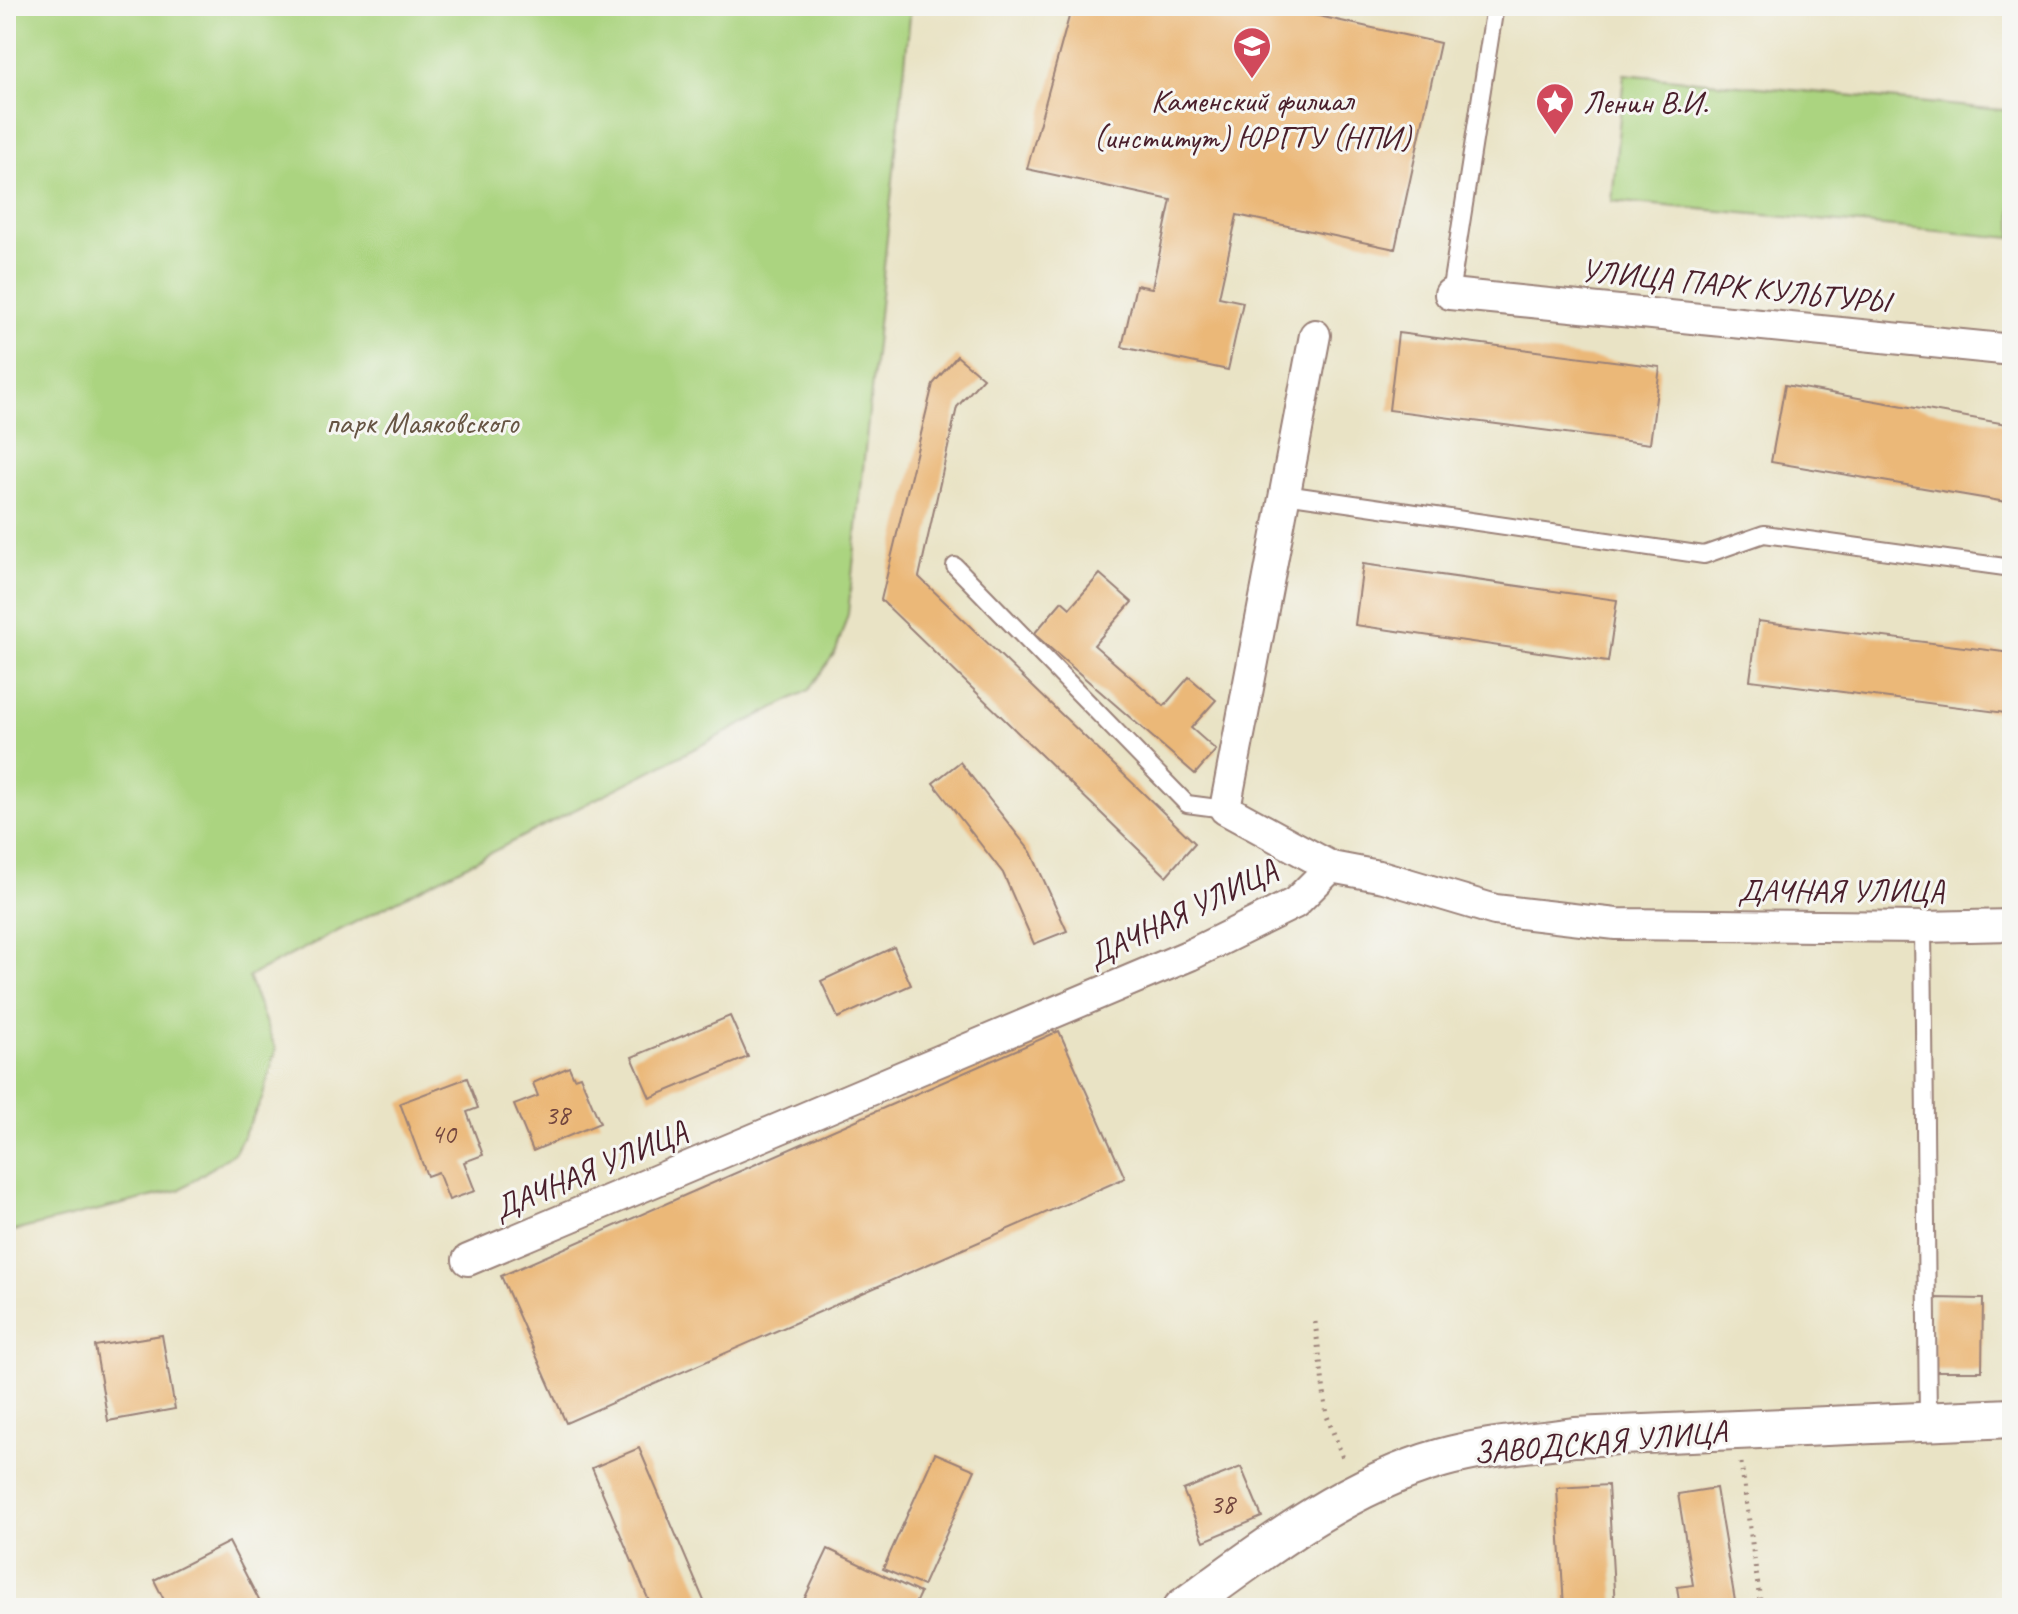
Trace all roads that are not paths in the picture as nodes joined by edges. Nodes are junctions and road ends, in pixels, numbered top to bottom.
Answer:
1 (1495, 6) edge
2 (1450, 294) joint
3 (1315, 335) dead end
4 (2012, 350) edge
5 (1285, 494) junction
6 (955, 566) dead end
7 (2012, 568) edge
8 (1225, 809) junction
9 (1331, 867) junction
10 (2012, 925) edge
11 (1923, 927) junction
12 (468, 1260) dead end
13 (2012, 1418) edge
14 (1928, 1422) junction
15 (1183, 1608) edge

1 - 2 lane
2 - 4 street, УЛИЦА ПАРК КУЛЬТУРЫ
3 - 5 street
5 - 7 lane
5 - 8 street
6 - 8 lane
8 - 9 street
9 - 11 street, ДАЧНАЯ УЛИЦА
9 - 12 street, ДАЧНАЯ УЛИЦА
10 - 11 street, ДАЧНАЯ УЛИЦА
11 - 14 lane
13 - 14 street, ЗАВОДСКАЯ УЛИЦА
14 - 15 street, ЗАВОДСКАЯ УЛИЦА

